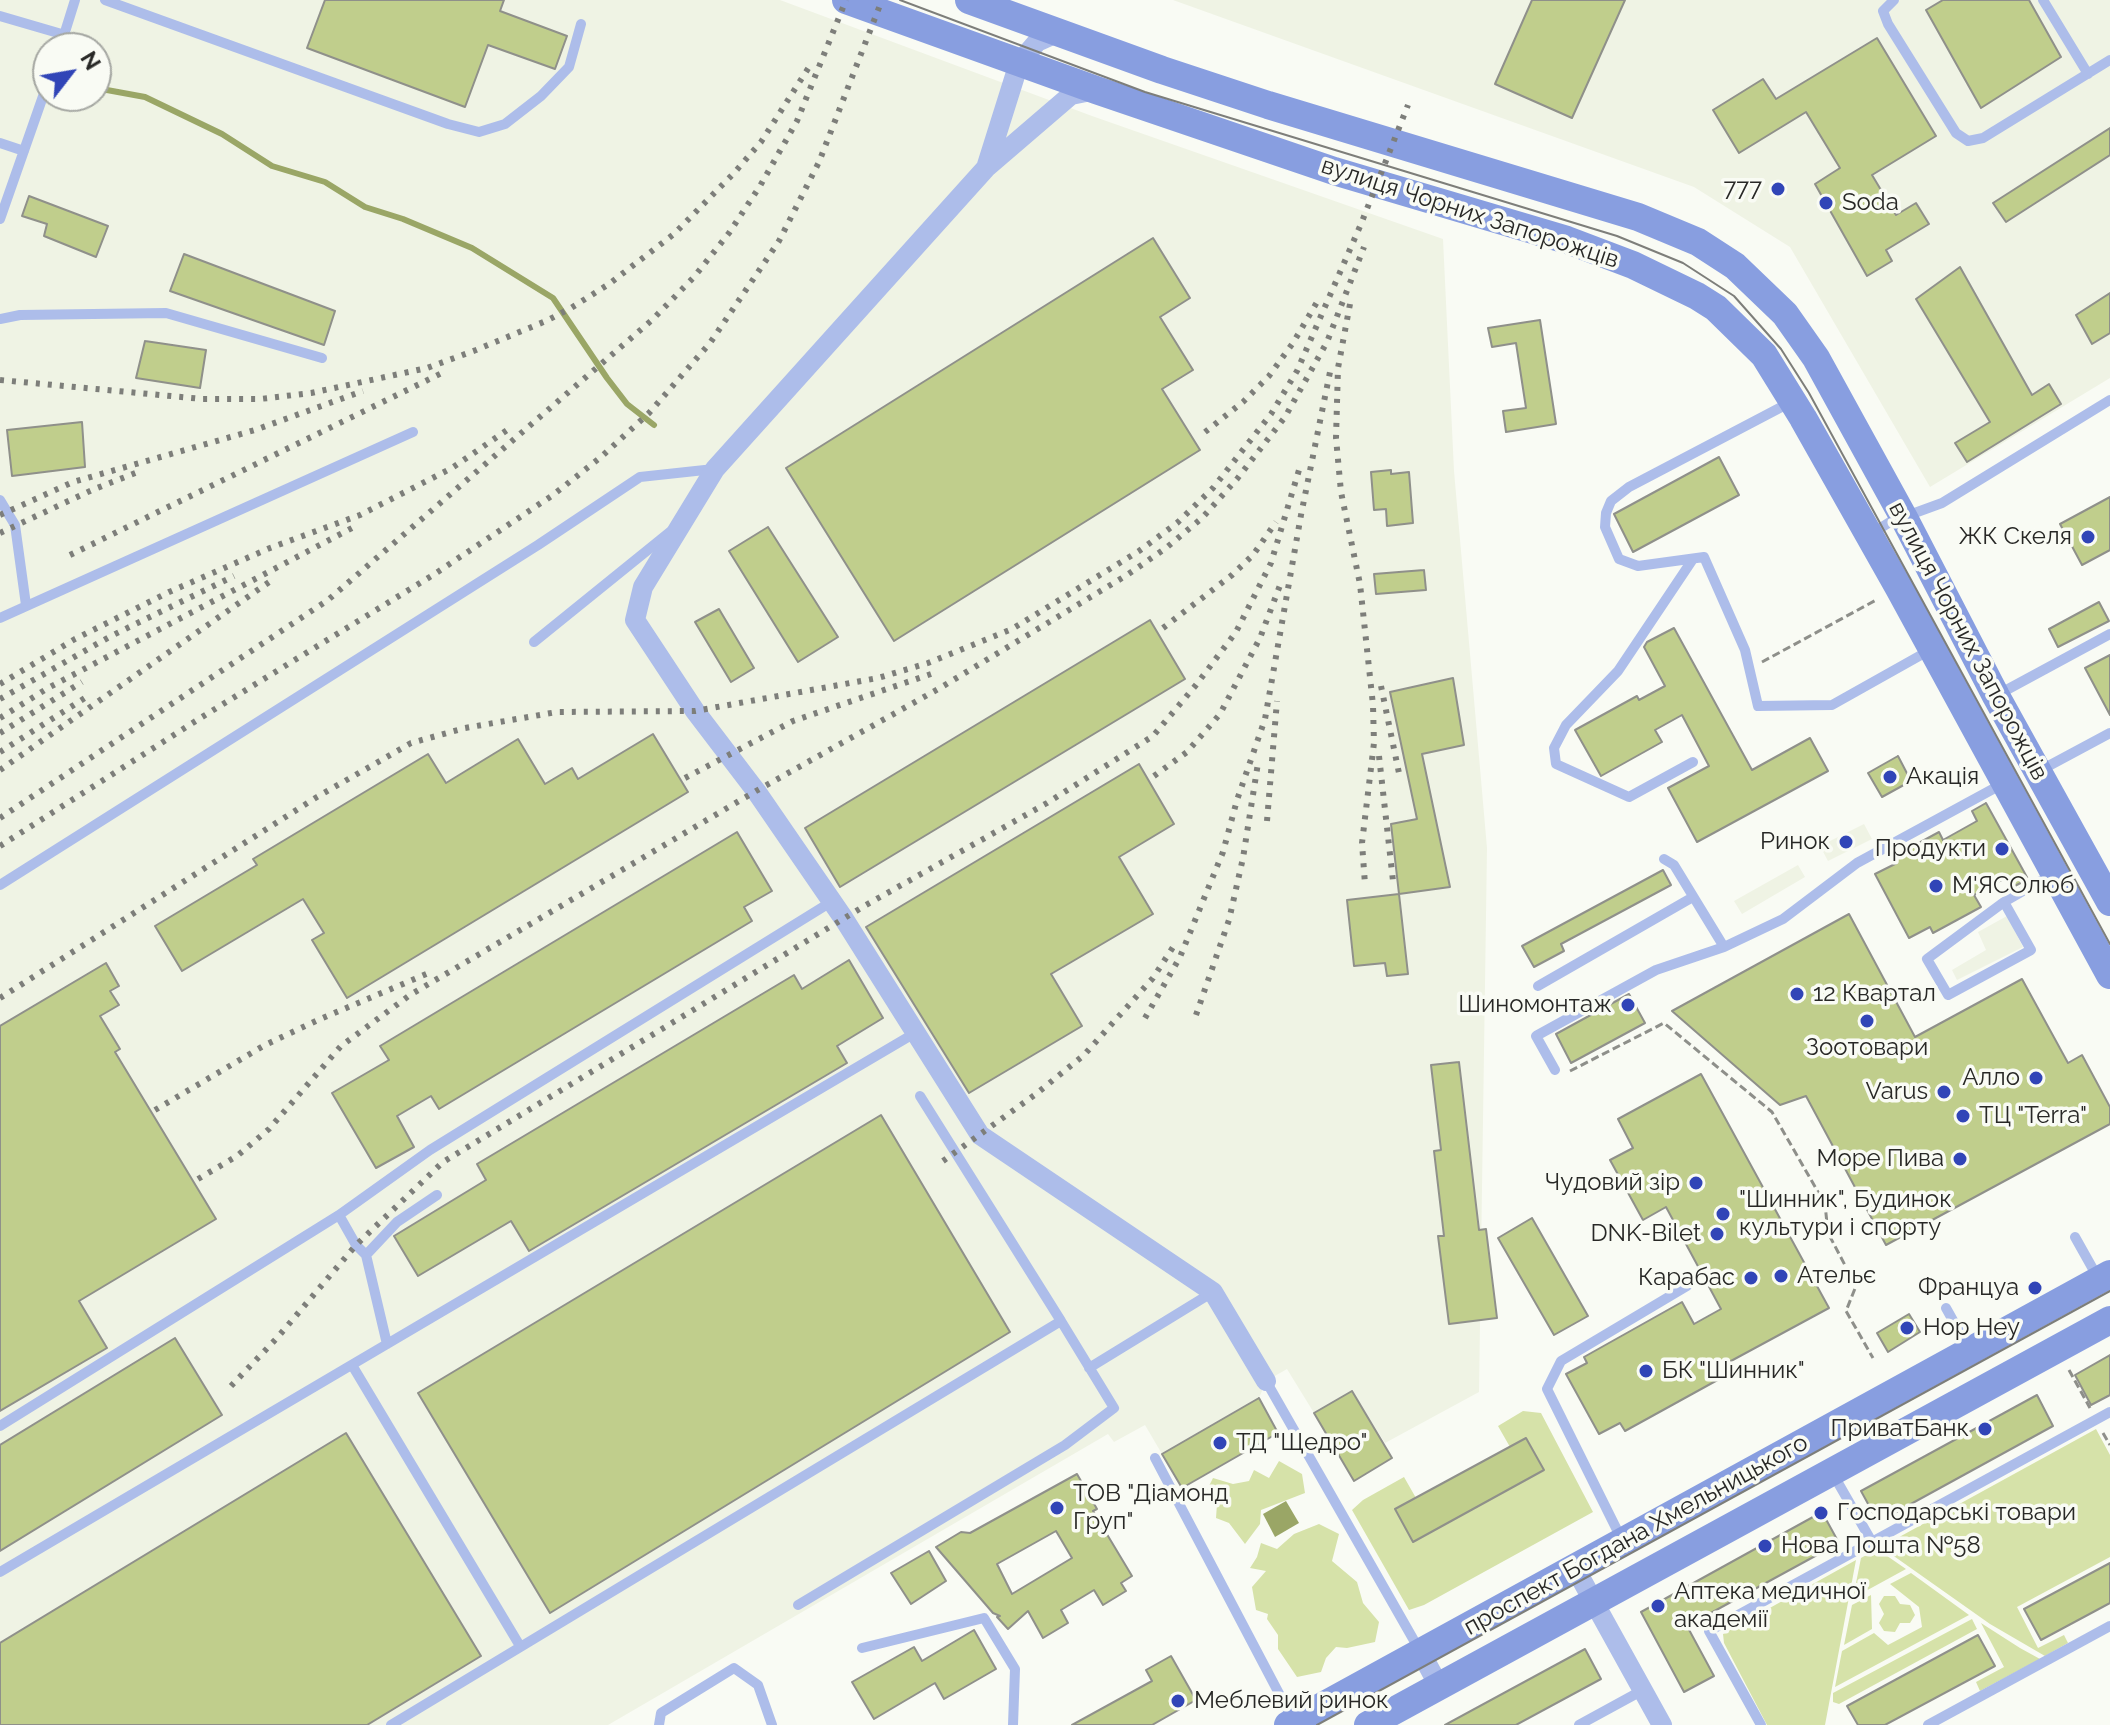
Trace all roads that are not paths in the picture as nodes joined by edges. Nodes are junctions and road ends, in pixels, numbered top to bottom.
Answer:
1 (75, 0) edge
2 (105, 0) edge
3 (846, 0) edge
4 (969, 0) edge
5 (1894, 0) edge
6 (2043, 0) edge
7 (0, 16) edge
8 (581, 24) dead end
9 (55, 32) edge
10 (66, 32) edge
11 (1057, 33) junction
12 (2110, 60) edge
13 (1019, 63) junction
14 (2088, 74) junction
15 (1096, 90) junction
16 (38, 112) edge
17 (0, 143) edge
18 (24, 151) junction
19 (986, 168) junction
20 (0, 219) edge
21 (0, 319) edge
22 (322, 358) dead end
23 (2110, 400) edge
24 (1793, 401) junction
25 (413, 432) dead end
26 (715, 469) junction
27 (0, 500) edge
28 (1904, 518) junction
29 (681, 523) junction
30 (1870, 535) junction
31 (1693, 559) junction
32 (26, 605) junction
33 (0, 618) edge
34 (2110, 634) edge
35 (534, 642) dead end
36 (1932, 649) junction
37 (1996, 696) junction
38 (2110, 733) edge
39 (1693, 762) dead end
40 (2038, 772) junction
41 (2005, 782) junction
42 (1664, 859) dead end
43 (2055, 873) junction
44 (0, 885) edge
45 (1693, 897) junction
46 (831, 902) junction
47 (2004, 902) junction
48 (2110, 902) edge
49 (1724, 947) junction
50 (2110, 975) edge
51 (1538, 986) dead end
52 (915, 1033) junction
53 (1555, 1070) road end
54 (920, 1096) dead end
55 (437, 1195) dead end
56 (339, 1215) junction
57 (2075, 1237) dead end
58 (366, 1255) junction
59 (2105, 1277) edge
60 (1687, 1286) dead end
61 (1213, 1292) junction
62 (1946, 1308) dead end
63 (2110, 1320) edge
64 (1061, 1321) junction
65 (387, 1344) junction
66 (1970, 1351) junction
67 (352, 1365) junction
68 (1089, 1368) junction
69 (1266, 1381) joint
70 (1991, 1385) junction
71 (2110, 1412) edge
72 (0, 1426) edge
73 (1155, 1458) dead end
74 (1832, 1472) junction
75 (1623, 1542) junction
76 (1872, 1542) junction
77 (1575, 1568) junction
78 (0, 1572) edge
79 (1593, 1602) junction
80 (798, 1605) dead end
81 (2110, 1626) edge
82 (520, 1646) junction
83 (862, 1648) dead end
84 (1421, 1653) junction
85 (1439, 1686) junction
86 (1643, 1690) junction
87 (1293, 1724) edge
88 (391, 1725) edge
89 (659, 1725) edge
90 (772, 1725) edge
91 (1013, 1725) edge
92 (1368, 1725) edge
93 (1579, 1725) edge
94 (1662, 1725) edge
95 (1761, 1725) edge
96 (1928, 1725) edge

1 - 10 lane
2 - 8 lane
3 - 13 main road, вулиця Чорних Запорожців
4 - 11 main road, вулиця Чорних Запорожців
5 - 14 lane
6 - 14 lane
7 - 9 lane
11 - 13 street
11 - 28 main road, вулиця Чорних Запорожців
12 - 14 lane
13 - 15 main road, вулиця Чорних Запорожців
13 - 19 street
15 - 19 street
15 - 24 main road, вулиця Чорних Запорожців
16 - 18 lane
17 - 18 lane
18 - 20 lane
19 - 26 street
21 - 22 lane
23 - 28 lane
24 - 30 main road, вулиця Чорних Запорожців
24 - 31 lane
25 - 32 lane
26 - 29 street
26 - 44 lane
27 - 32 lane
28 - 30 lane
28 - 37 main road, вулиця Чорних Запорожців
29 - 35 lane
29 - 46 street
30 - 36 main road, вулиця Чорних Запорожців
31 - 36 lane
31 - 39 lane
32 - 33 lane
34 - 37 lane
36 - 41 main road, вулиця Чорних Запорожців
37 - 40 main road, вулиця Чорних Запорожців
38 - 40 lane
40 - 48 main road, вулиця Чорних Запорожців
41 - 43 main road, вулиця Чорних Запорожців
41 - 49 lane
42 - 45 lane
43 - 47 lane
43 - 50 main road, вулиця Чорних Запорожців
45 - 49 lane
45 - 51 lane
46 - 52 street
46 - 56 lane
47 - 47 lane
49 - 53 lane
52 - 61 street
52 - 65 lane
54 - 64 lane
55 - 58 lane
56 - 58 lane
56 - 72 lane
57 - 59 lane
58 - 65 lane
59 - 66 main road, проспект Богдана Хмельницького
60 - 75 lane
61 - 68 lane
61 - 69 street
62 - 66 lane
63 - 70 main road, проспект Богдана Хмельницького
64 - 68 lane
64 - 82 lane
65 - 67 lane
66 - 70 main road
66 - 75 main road, проспект Богдана Хмельницького
67 - 78 lane
67 - 82 lane
68 - 80 lane
69 - 84 lane
70 - 74 main road, проспект Богдана Хмельницького
71 - 76 lane
73 - 87 lane
74 - 76 lane
74 - 79 main road, проспект Богдана Хмельницького
75 - 77 main road, проспект Богдана Хмельницького
76 - 95 lane
77 - 79 street
77 - 84 main road, проспект Богдана Хмельницького
79 - 85 main road, проспект Богдана Хмельницького
79 - 86 street
81 - 96 lane
82 - 88 lane
83 - 91 lane
84 - 85 street
84 - 87 main road, проспект Богдана Хмельницького
85 - 92 main road, проспект Богдана Хмельницького
86 - 93 lane
86 - 94 street
89 - 90 lane

